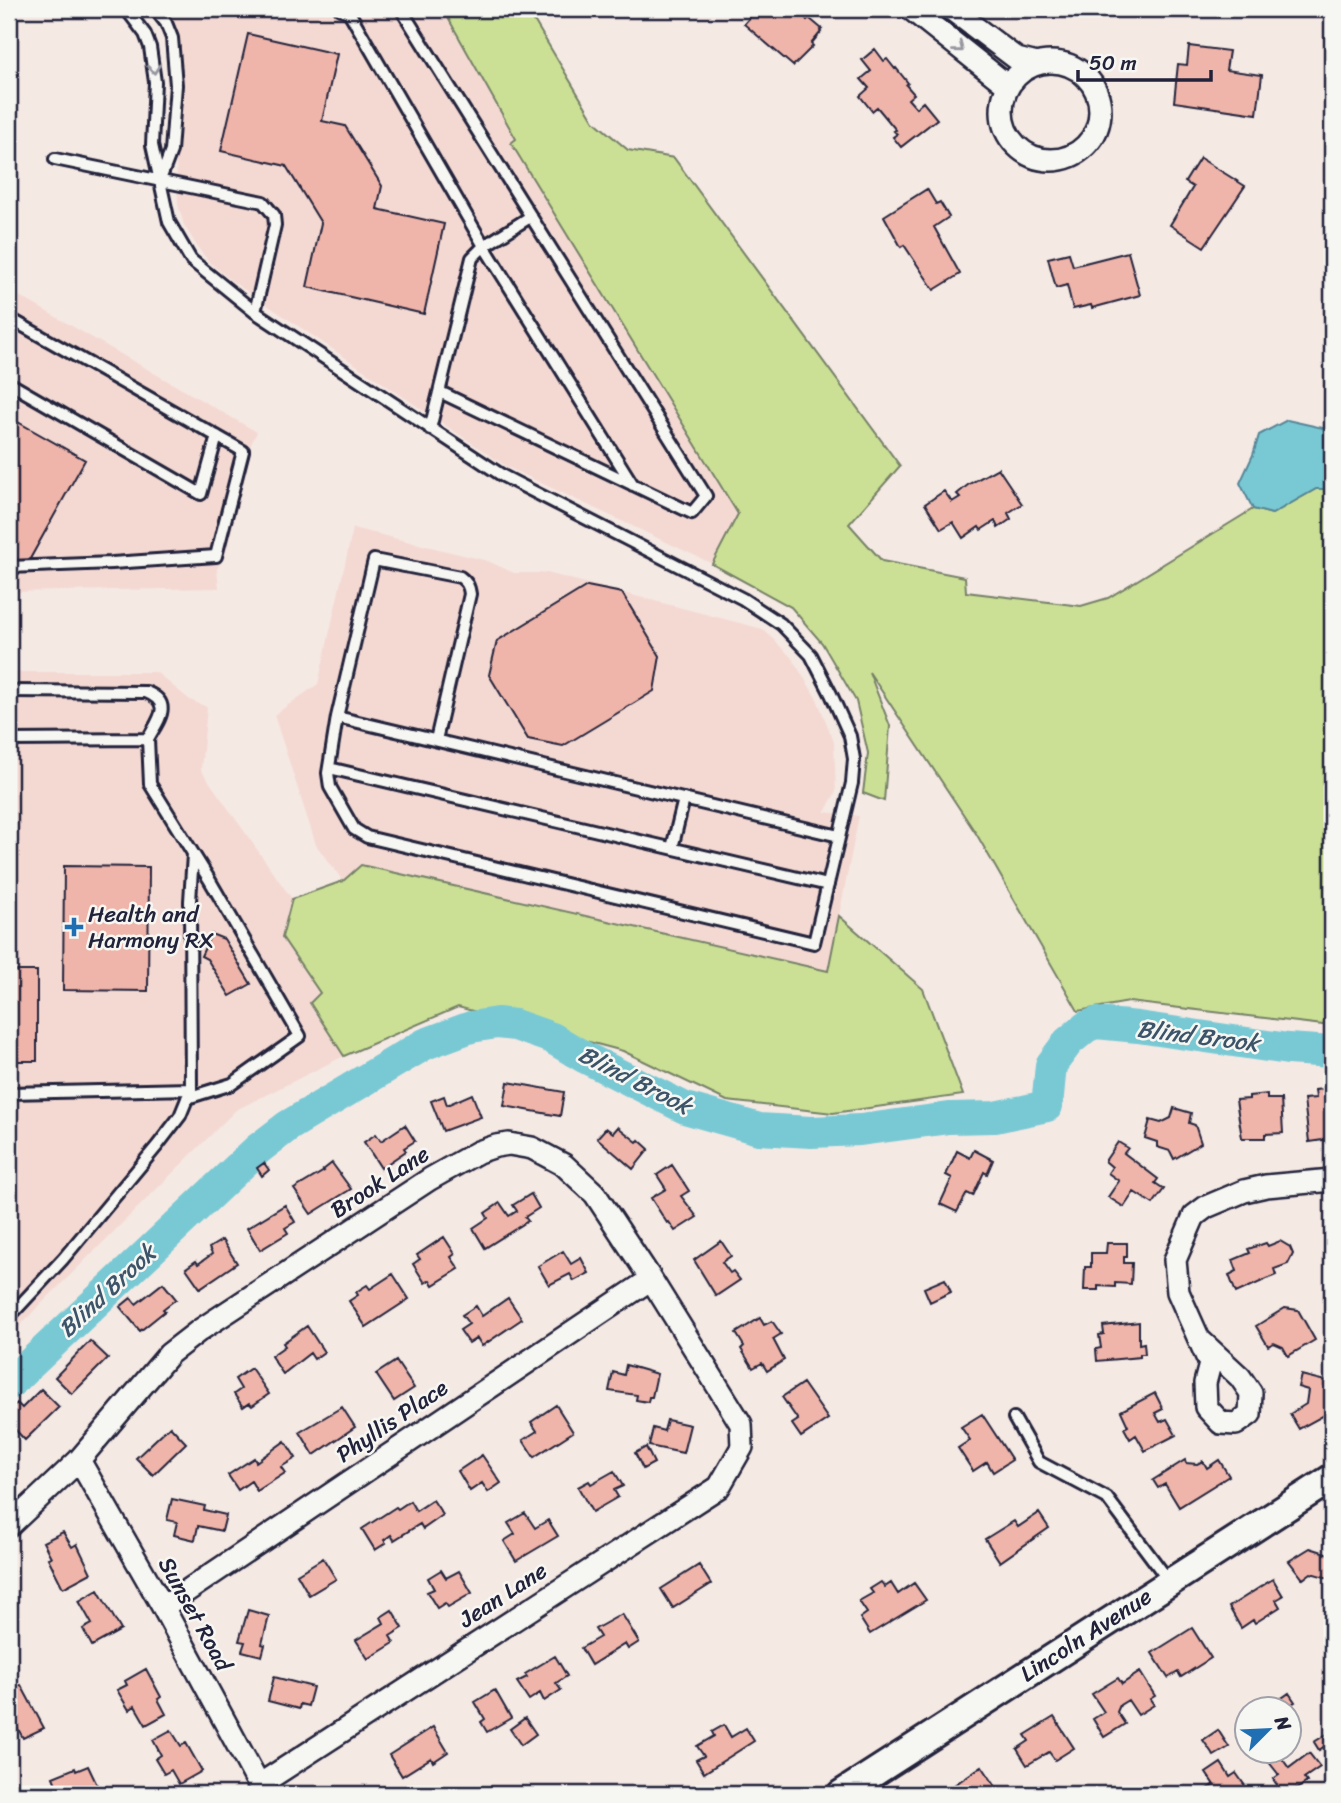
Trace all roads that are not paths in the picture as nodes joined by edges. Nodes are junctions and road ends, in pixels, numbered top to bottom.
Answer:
1 (126, 9) edge
2 (156, 9) edge
3 (341, 9) edge
4 (401, 9) edge
5 (911, 9) edge
6 (951, 9) edge
7 (1037, 64) junction
8 (1008, 86) junction
9 (55, 159) dead end
10 (160, 180) junction
11 (530, 217) junction
12 (484, 246) junction
13 (255, 312) junction
14 (9, 318) edge
15 (9, 383) edge
16 (440, 392) junction
17 (430, 429) junction
18 (217, 436) junction
19 (633, 485) junction
20 (9, 567) edge
21 (9, 691) edge
22 (337, 717) junction
23 (148, 739) junction
24 (9, 740) edge
25 (436, 740) junction
26 (329, 768) junction
27 (684, 799) junction
28 (839, 836) junction
29 (672, 848) junction
30 (193, 854) junction
31 (828, 885) junction
32 (9, 1093) edge
33 (189, 1093) junction
34 (1332, 1180) edge
35 (651, 1279) junction
36 (9, 1317) edge
37 (1201, 1341) dead end
38 (1014, 1418) dead end
39 (741, 1424) joint
40 (79, 1460) junction
41 (1332, 1478) edge
42 (9, 1526) edge
43 (1169, 1581) junction
44 (163, 1607) junction
45 (261, 1790) edge
46 (841, 1794) edge

1 -> 10 lane
2 - 10 lane
3 - 12 lane
4 - 11 lane
5 -> 8 street
6 - 7 street
7 - 8 street
7 - 8 street
9 - 10 lane
10 - 13 lane
10 - 13 lane
11 - 12 lane
11 - 19 lane
12 - 16 lane
12 - 19 lane
13 - 17 lane
14 - 18 lane
15 - 18 lane
16 - 17 lane
16 - 19 lane
17 - 28 lane
18 - 20 lane
21 - 23 lane
22 - 25 lane
22 - 25 lane
22 - 26 lane
23 - 24 lane
23 - 30 lane
25 - 27 lane
26 - 29 lane
26 - 31 lane
27 - 28 lane
27 - 29 lane
28 - 31 lane
29 - 31 lane
30 - 33 lane
30 - 33 lane
32 - 33 lane
33 - 36 lane
34 - 37 street
35 - 39 street, Brook Lane
35 - 40 street, Brook Lane
35 - 44 street, Phyllis Place
38 - 43 lane
39 - 45 street, Jean Lane
40 - 42 street, Brook Lane
40 - 44 street, Sunset Road
41 - 43 street, Lincoln Avenue
43 - 46 street, Lincoln Avenue
44 - 45 street, Sunset Road

